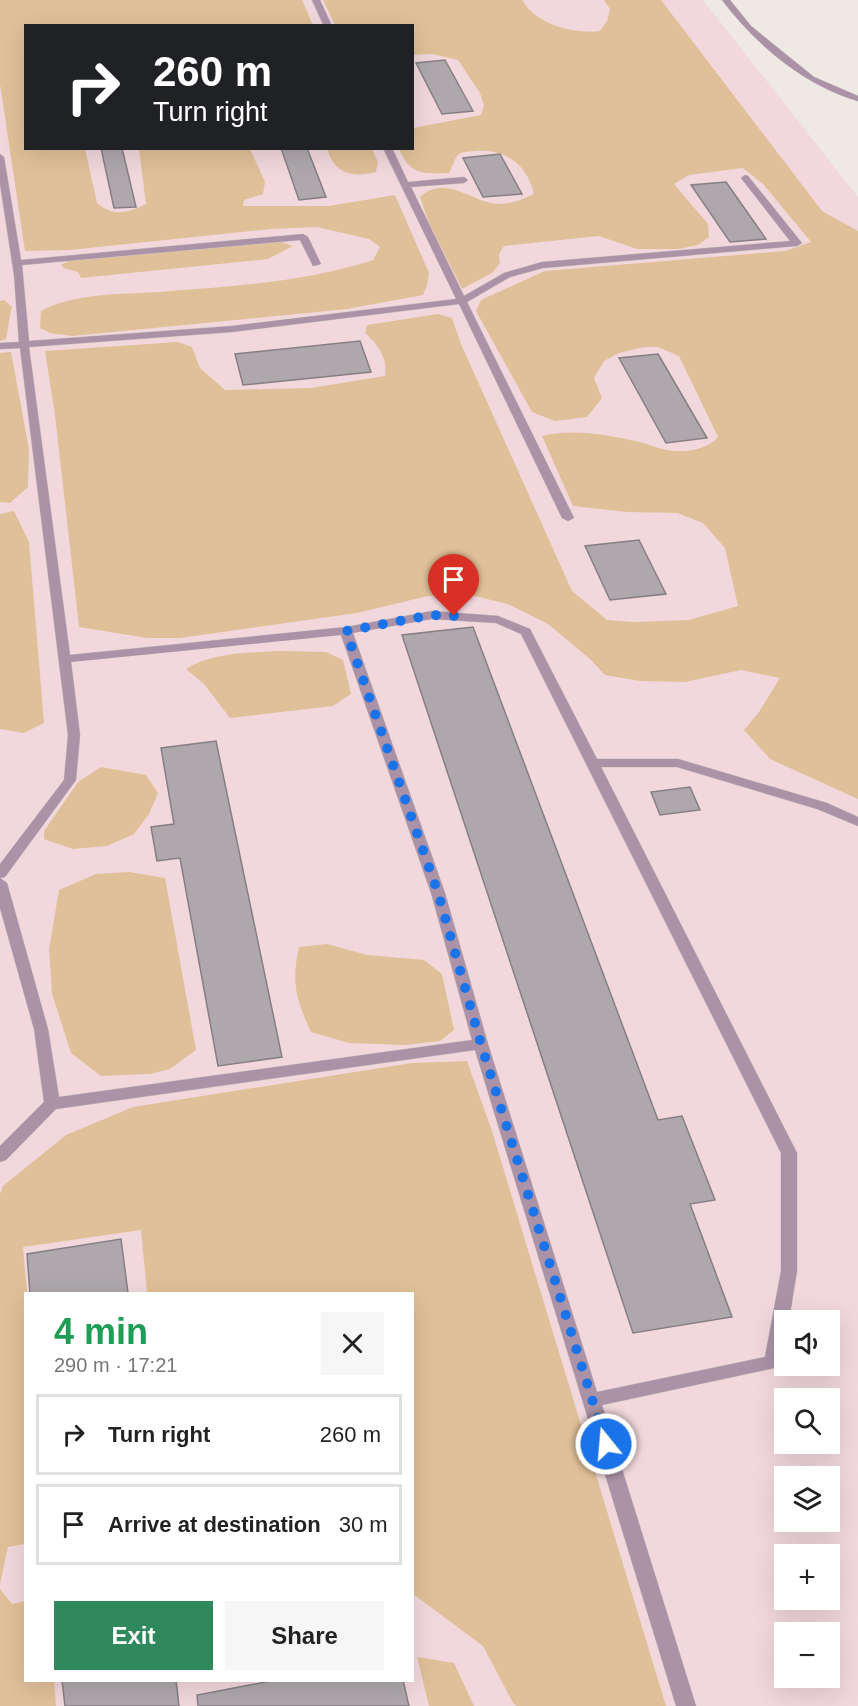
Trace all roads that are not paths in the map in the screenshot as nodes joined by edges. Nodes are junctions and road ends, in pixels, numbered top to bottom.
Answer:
1 (316, 0) edge
2 (726, 0) edge
3 (327, 24) edge
4 (858, 99) edge
5 (388, 150) edge
6 (0, 157) edge
7 (745, 178) dead end
8 (464, 180) dead end
9 (405, 185) junction
10 (17, 263) junction
11 (316, 264) dead end
12 (462, 301) junction
13 (24, 343) junction
14 (0, 346) edge
15 (568, 518) dead end
16 (346, 631) junction
17 (64, 659) junction
18 (591, 763) junction
19 (858, 822) edge
20 (0, 874) edge
21 (0, 883) edge
22 (481, 1044) junction
23 (52, 1104) junction
24 (0, 1156) edge
25 (592, 1400) junction
26 (686, 1706) edge

1 - 3 lane
2 - 4 lane
5 - 9 lane
6 - 10 lane
7 - 12 lane
8 - 9 lane
9 - 12 lane
10 - 11 lane
10 - 13 lane
12 - 13 lane
12 - 15 lane
13 - 14 lane
13 - 17 lane
16 - 17 lane
16 - 18 lane
16 - 22 lane
17 - 20 lane
18 - 19 lane
18 - 25 lane
21 - 23 lane
22 - 23 lane
22 - 25 lane
23 - 24 lane
25 - 26 lane

